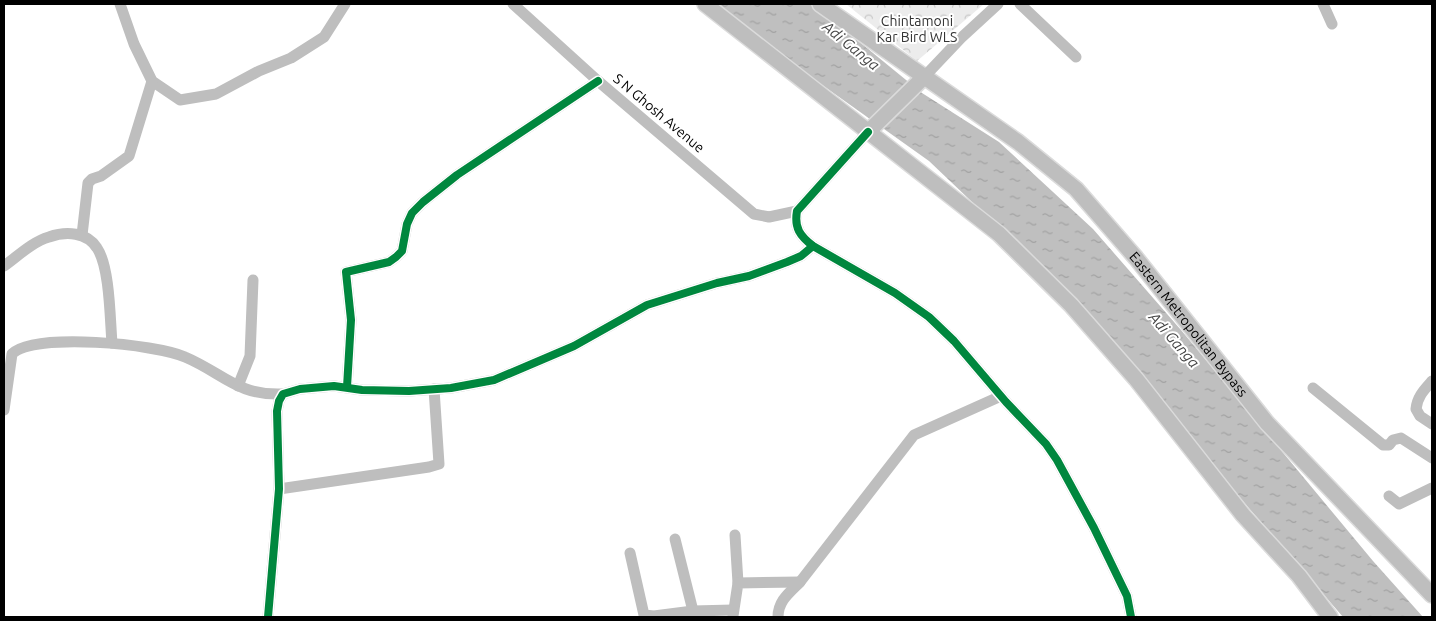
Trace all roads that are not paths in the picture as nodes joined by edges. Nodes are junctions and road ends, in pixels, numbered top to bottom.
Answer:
1 (120, 4) edge
2 (345, 4) edge
3 (513, 4) edge
4 (705, 4) edge
5 (820, 4) edge
6 (998, 4) edge
7 (1020, 4) edge
8 (1323, 4) edge
9 (1332, 24) dead end
10 (1076, 57) dead end
11 (925, 76) junction
12 (152, 81) junction
13 (598, 81) junction
14 (868, 132) junction
15 (796, 210) junction
16 (82, 235) junction
17 (813, 246) junction
18 (4, 266) edge
19 (253, 280) dead end
20 (112, 343) junction
21 (1432, 381) edge
22 (238, 386) junction
23 (347, 387) junction
24 (1312, 388) dead end
25 (434, 389) junction
26 (284, 394) junction
27 (1001, 396) junction
28 (4, 410) edge
29 (1432, 424) edge
30 (1432, 458) edge
31 (1432, 488) edge
32 (279, 489) junction
33 (1389, 496) dead end
34 (735, 535) dead end
35 (675, 539) dead end
36 (630, 553) dead end
37 (800, 582) junction
38 (738, 583) junction
39 (1432, 595) edge
40 (693, 611) junction
41 (733, 614) edge
42 (639, 616) edge
43 (268, 617) edge
44 (778, 617) edge
45 (1131, 617) edge
46 (1330, 617) edge

1 - 12 street
2 - 12 street
3 - 13 street, S N Ghosh Avenue
4 - 14 main road
5 - 11 main road, Eastern Metropolitan Bypass
6 - 11 street
7 - 10 street
8 - 9 street
11 - 14 main road
11 - 39 main road, Eastern Metropolitan Bypass
12 - 16 street
13 - 15 street, S N Ghosh Avenue
13 - 23 street
14 - 15 street
14 - 46 main road
15 - 17 street
16 - 18 street
16 - 20 street
17 - 25 street
17 - 27 street
19 - 22 street
20 - 22 street
20 - 28 street
21 - 29 street
22 - 26 street
23 - 25 street
23 - 26 street
24 - 30 street
25 - 32 street
26 - 32 street
27 - 37 street
27 - 45 street
31 - 33 street
32 - 43 street
34 - 38 street
35 - 40 street
36 - 42 street
37 - 38 street
37 - 44 street
38 - 41 street
40 - 41 street
40 - 42 street

